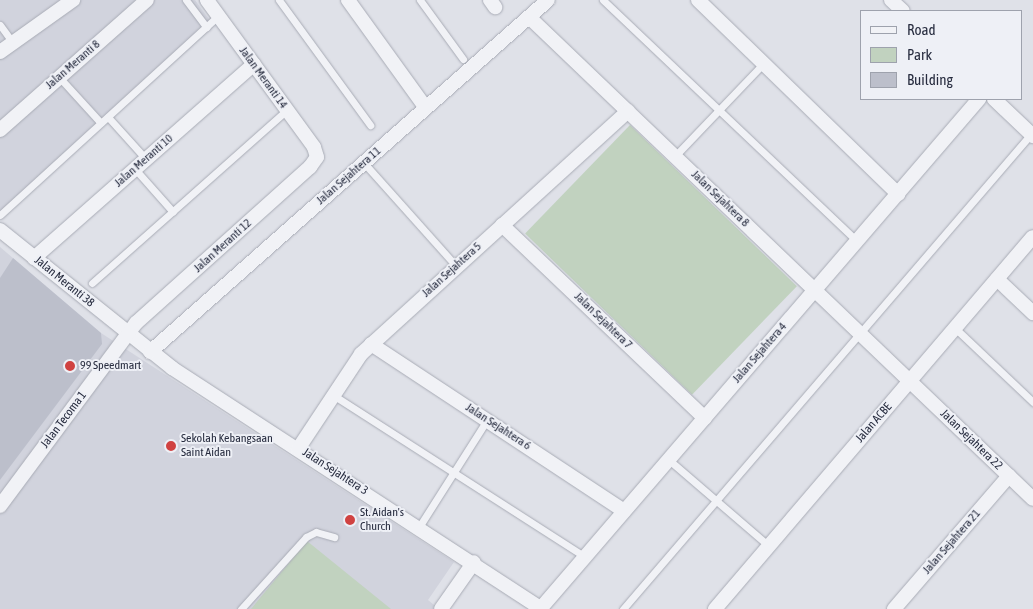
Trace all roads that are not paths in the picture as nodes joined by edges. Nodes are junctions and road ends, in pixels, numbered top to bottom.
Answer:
1 (73, 0) edge
2 (147, 0) edge
3 (186, 0) edge
4 (208, 0) edge
5 (279, 0) edge
6 (348, 0) edge
7 (420, 0) edge
8 (548, 0) edge
9 (603, 0) edge
10 (698, 0) edge
11 (218, 16) junction
12 (530, 16) junction
13 (0, 25) edge
14 (206, 27) junction
15 (13, 43) junction
16 (0, 52) edge
17 (463, 59) dead end
18 (254, 64) junction
19 (763, 64) junction
20 (59, 77) junction
21 (979, 100) edge
22 (995, 100) edge
23 (426, 108) junction
24 (287, 110) junction
25 (719, 110) junction
26 (628, 111) junction
27 (108, 117) junction
28 (101, 123) junction
29 (370, 125) dead end
30 (0, 130) edge
31 (1032, 135) edge
32 (675, 156) junction
33 (316, 157) joint
34 (146, 159) junction
35 (364, 163) junction
36 (135, 169) junction
37 (898, 194) junction
38 (173, 212) junction
39 (1, 213) edge
40 (502, 225) junction
41 (1033, 237) edge
42 (2, 238) edge
43 (857, 241) junction
44 (34, 258) junction
45 (456, 266) junction
46 (997, 279) junction
47 (92, 283) dead end
48 (815, 290) junction
49 (1033, 313) edge
50 (955, 328) junction
51 (860, 333) junction
52 (129, 334) junction
53 (371, 344) junction
54 (150, 352) junction
55 (910, 381) junction
56 (333, 395) junction
57 (1033, 402) edge
58 (704, 418) junction
59 (487, 420) junction
60 (298, 449) junction
61 (668, 460) junction
62 (454, 473) junction
63 (1009, 476) junction
64 (1033, 499) edge
65 (716, 500) junction
66 (0, 506) edge
67 (624, 511) junction
68 (419, 527) junction
69 (334, 537) dead end
70 (769, 546) junction
71 (585, 557) junction
72 (474, 562) junction
73 (541, 608) edge
74 (241, 609) edge
75 (441, 609) edge
76 (623, 609) edge
77 (715, 609) edge
78 (894, 609) edge

1 - 15 street
2 - 20 street, Jalan Meranti 8
3 - 14 lane
4 - 11 street, Jalan Meranti 14
5 - 29 lane
6 - 23 street
7 - 17 lane
8 - 12 street, Jalan Sejahtera 11
9 - 25 lane
10 - 19 street
11 - 14 lane
11 - 18 street, Jalan Meranti 14
12 - 23 street, Jalan Sejahtera 11
12 - 26 street, Jalan Sejahtera 8
13 - 15 lane
14 - 27 lane
15 - 16 street
18 - 24 street, Jalan Meranti 14
18 - 34 street, Jalan Meranti 10
19 - 25 lane
19 - 37 street
20 - 28 lane
20 - 30 street, Jalan Meranti 8
21 - 37 street, Jalan Sejahtera 4
22 - 31 street
23 - 35 street, Jalan Sejahtera 11
24 - 33 street, Jalan Meranti 14
24 - 38 lane
25 - 32 lane
25 - 43 lane
26 - 32 street, Jalan Sejahtera 8
26 - 40 street, Jalan Sejahtera 5
27 - 28 lane
27 - 34 lane
28 - 39 lane
31 - 51 lane
32 - 48 street, Jalan Sejahtera 8
33 - 52 street, Jalan Meranti 12
34 - 36 street, Jalan Meranti 10
35 - 45 lane
35 - 54 street, Jalan Sejahtera 11
36 - 38 lane
36 - 44 street, Jalan Meranti 10
37 - 43 street, Jalan Sejahtera 4
38 - 47 lane
40 - 45 street, Jalan Sejahtera 5
40 - 58 street, Jalan Sejahtera 7
41 - 46 street, Jalan ACBE
42 - 44 street, Jalan Meranti 38
43 - 48 street, Jalan Sejahtera 4
44 - 52 street, Jalan Meranti 38
45 - 53 street, Jalan Sejahtera 5
46 - 49 street
46 - 50 street, Jalan ACBE
48 - 51 street, Jalan Sejahtera 8
48 - 58 street, Jalan Sejahtera 4
50 - 55 street, Jalan ACBE
50 - 57 lane
51 - 55 street, Jalan Sejahtera 8
51 - 65 lane
52 - 54 street, Jalan Sejahtera 3
52 - 66 street, Jalan Tecoma 1
53 - 56 street, Jalan Sejahtera 5
53 - 59 street, Jalan Sejahtera 6
54 - 60 street, Jalan Sejahtera 3
55 - 63 street, Jalan Sejahtera 22
55 - 70 street, Jalan ACBE
56 - 60 street, Jalan Sejahtera 5
56 - 62 lane
58 - 61 street, Jalan Sejahtera 4
59 - 62 lane
59 - 67 street, Jalan Sejahtera 6
60 - 68 street, Jalan Sejahtera 3
61 - 65 lane
61 - 67 street, Jalan Sejahtera 4
62 - 68 lane
62 - 71 lane
63 - 64 street, Jalan Sejahtera 22
63 - 78 street, Jalan Sejahtera 21
65 - 70 lane
65 - 76 lane
67 - 71 street, Jalan Sejahtera 4
68 - 72 street, Jalan Sejahtera 3
69 - 74 lane
70 - 77 street, Jalan ACBE
71 - 73 street, Jalan Sejahtera 4
72 - 73 street, Jalan Sejahtera 3
72 - 75 street

